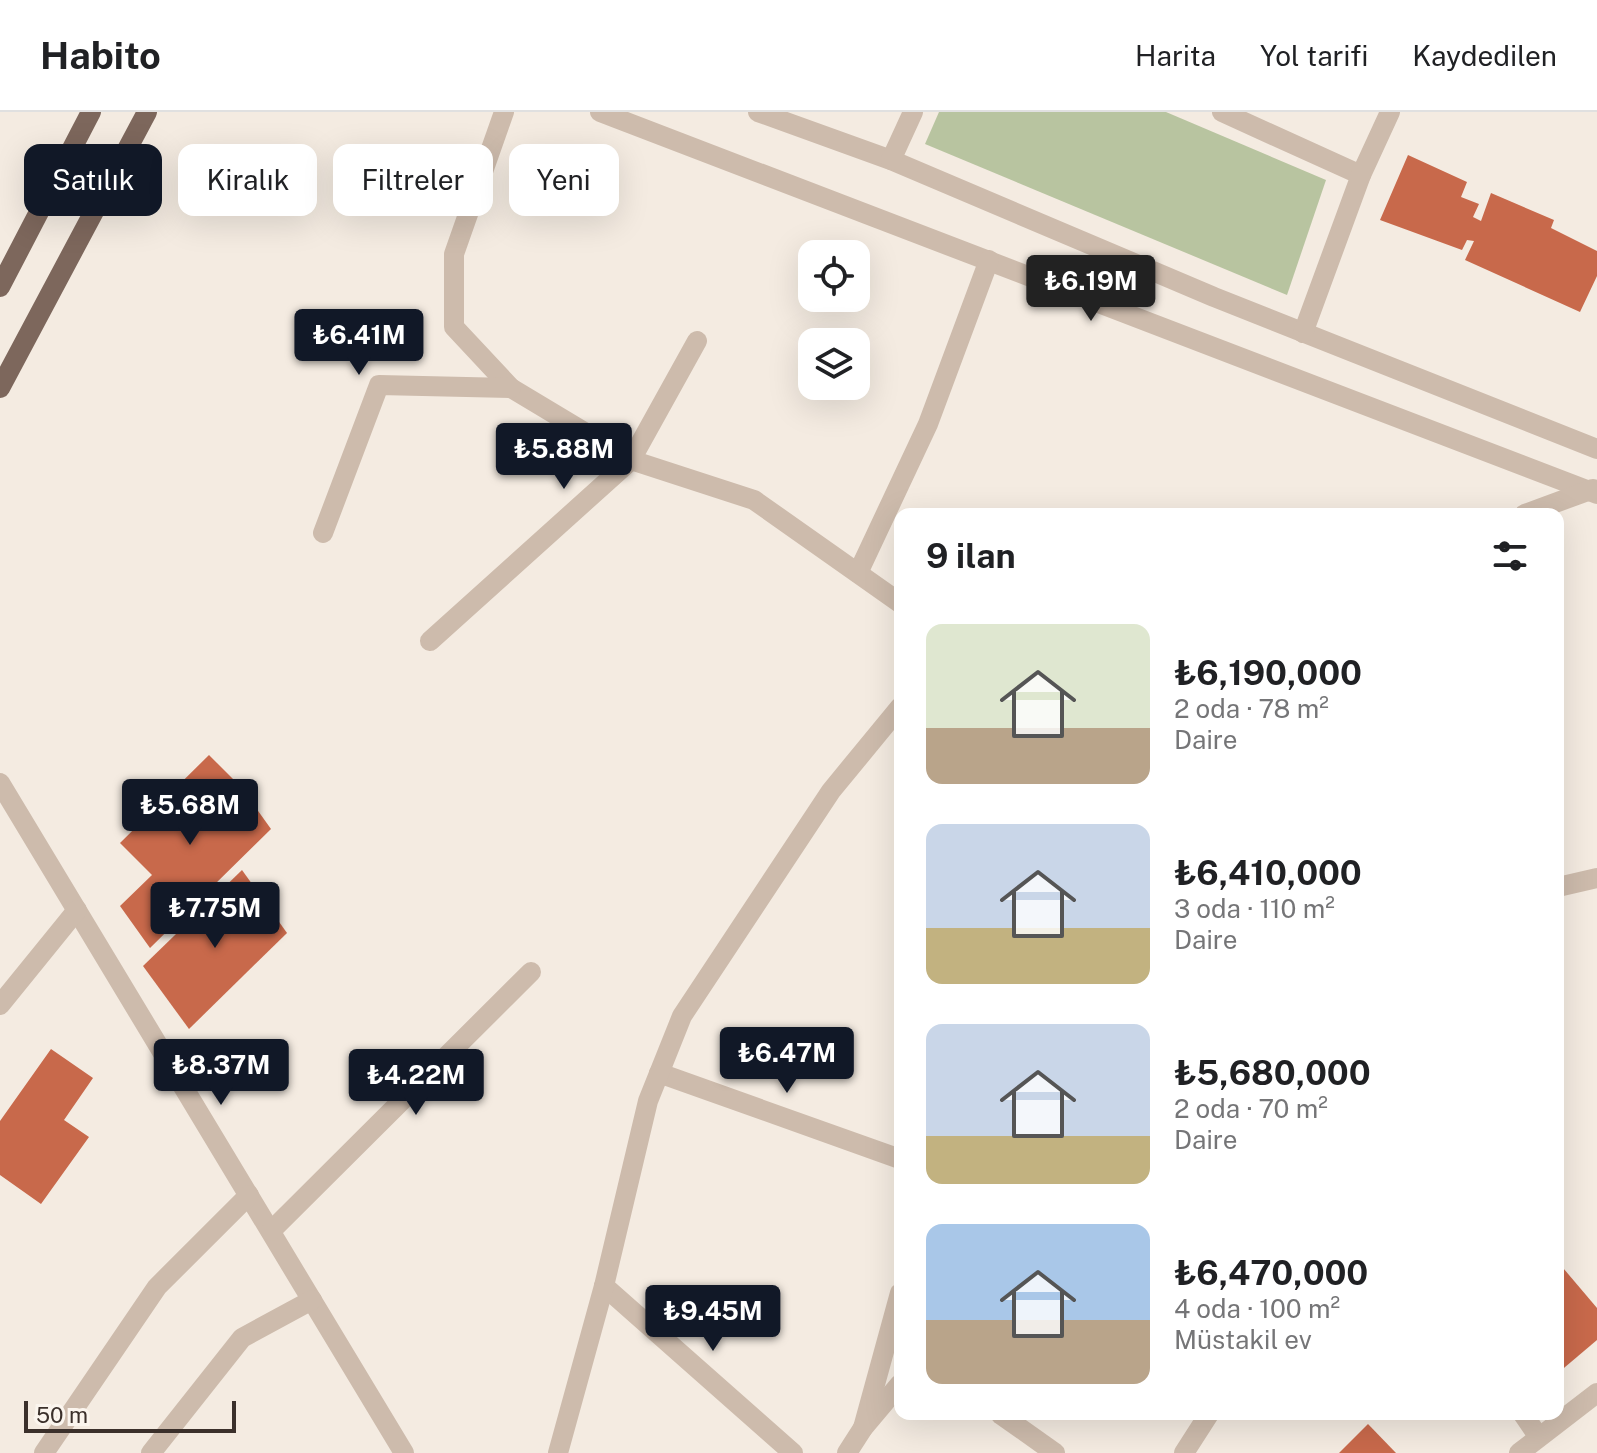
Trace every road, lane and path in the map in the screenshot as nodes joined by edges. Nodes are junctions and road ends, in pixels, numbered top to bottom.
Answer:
1 (91, 112) edge
2 (147, 112) edge
3 (504, 112) edge
4 (600, 112) edge
5 (758, 112) edge
6 (913, 112) edge
7 (1222, 112) edge
8 (1390, 112) edge
9 (891, 160) junction
10 (1361, 175) junction
11 (989, 260) junction
12 (0, 287) edge
13 (1303, 333) junction
14 (697, 341) dead end
15 (0, 388) edge
16 (511, 388) junction
17 (1597, 449) edge
18 (631, 460) junction
19 (1594, 490) edge
20 (1542, 508) edge
21 (323, 533) dead end
22 (858, 573) junction
23 (894, 599) edge
24 (430, 641) dead end
25 (894, 714) edge
26 (0, 783) edge
27 (1597, 878) edge
28 (1564, 886) edge
29 (77, 910) junction
30 (531, 972) dead end
31 (0, 1005) edge
32 (659, 1073) junction
33 (894, 1157) edge
34 (249, 1195) junction
35 (271, 1231) junction
36 (604, 1286) junction
37 (312, 1300) junction
38 (894, 1340) edge
39 (894, 1391) edge
40 (1597, 1393) edge
41 (1564, 1417) edge
42 (1008, 1420) edge
43 (1205, 1420) edge
44 (1527, 1420) edge
45 (1560, 1420) edge
46 (863, 1428) junction
47 (1538, 1436) junction
48 (44, 1453) edge
49 (151, 1453) edge
50 (404, 1453) edge
51 (558, 1453) edge
52 (793, 1453) edge
53 (847, 1453) edge
54 (1055, 1453) edge
55 (1184, 1453) edge
56 (1519, 1453) edge

1 - 12 main road
2 - 15 main road
3 - 16 street
4 - 11 street
5 - 9 street
6 - 9 street
7 - 10 street
8 - 10 street
9 - 13 street
10 - 13 street
11 - 19 street
11 - 22 street
13 - 17 street
14 - 18 street
16 - 18 street
16 - 21 street
18 - 22 street
18 - 24 street
19 - 20 street
22 - 23 street
25 - 32 street
26 - 29 street
27 - 28 street
29 - 31 street
29 - 34 street
30 - 35 street
32 - 33 street
32 - 36 street
34 - 35 street
34 - 48 street
35 - 37 street
36 - 51 street
36 - 52 street
37 - 49 street
37 - 50 street
38 - 46 street
39 - 46 street
40 - 41 street
42 - 54 street
43 - 55 street
44 - 47 street
45 - 47 street
46 - 53 street
47 - 56 street

